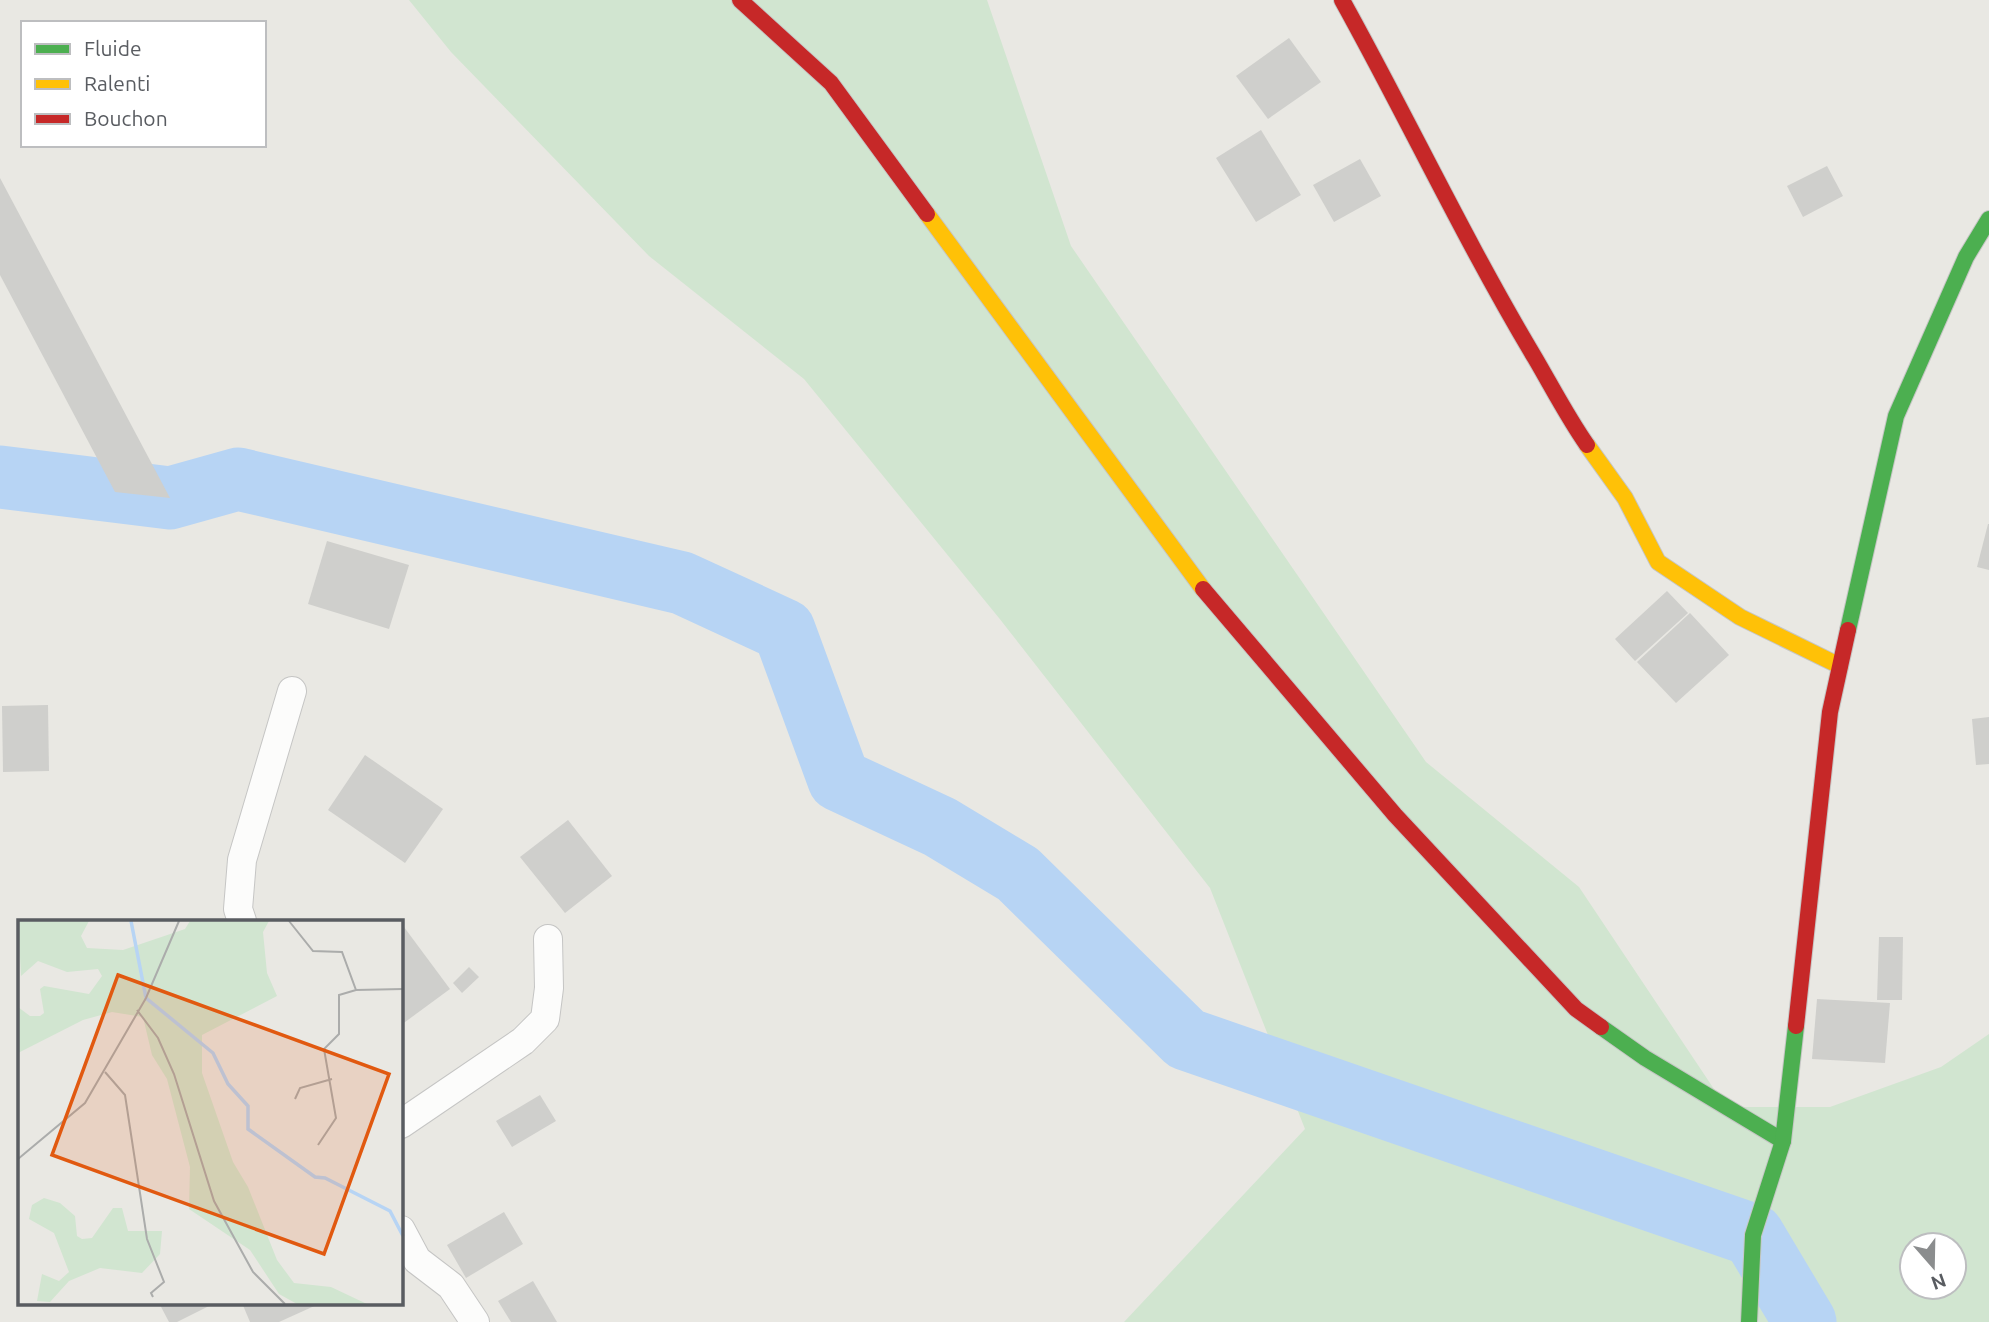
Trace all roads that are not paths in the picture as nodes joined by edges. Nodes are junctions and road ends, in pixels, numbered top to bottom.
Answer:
1 (740, 0) edge
2 (1342, 0) edge
3 (1989, 219) edge
4 (1840, 666) junction
5 (292, 691) dead end
6 (243, 920) edge
7 (548, 939) dead end
8 (402, 1123) edge
9 (1783, 1141) junction
10 (402, 1232) edge
11 (475, 1322) edge
12 (1749, 1322) edge

1 - 9 street
2 - 4 street
3 - 4 street
4 - 9 street
5 - 6 street
7 - 8 street
9 - 12 street
10 - 11 street

